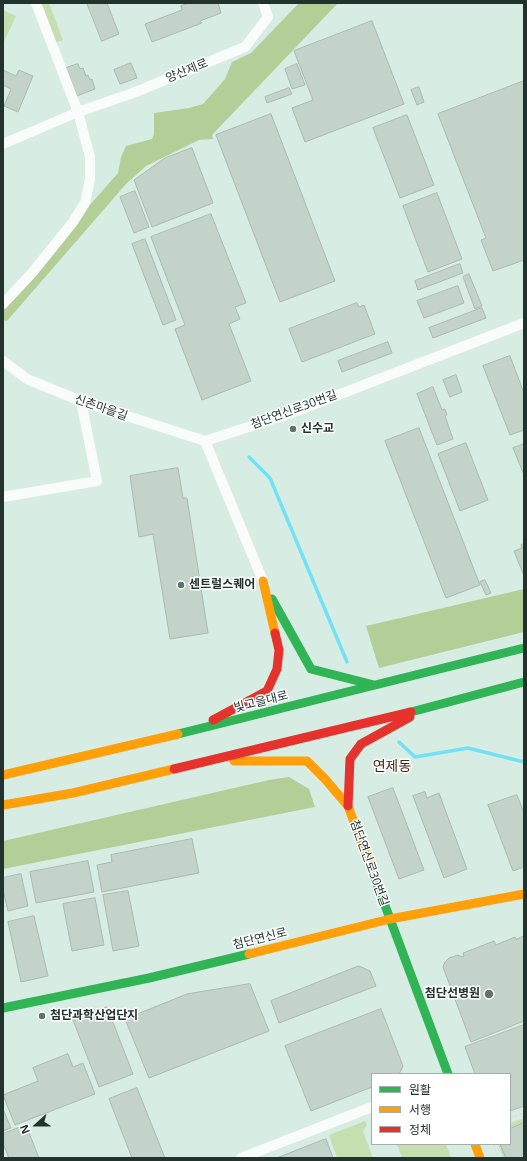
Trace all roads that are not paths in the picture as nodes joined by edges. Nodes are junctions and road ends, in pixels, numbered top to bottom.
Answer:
1 (36, 3) edge
2 (263, 3) edge
3 (78, 112) junction
4 (3, 144) edge
5 (3, 304) edge
6 (524, 323) edge
7 (3, 362) edge
8 (81, 401) junction
9 (205, 441) junction
10 (3, 497) edge
11 (263, 580) junction
12 (524, 648) edge
13 (524, 682) edge
14 (377, 686) junction
15 (426, 708) junction
16 (196, 730) junction
17 (66, 760) junction
18 (206, 762) junction
19 (3, 770) edge
20 (3, 775) edge
21 (73, 793) junction
22 (3, 805) edge
23 (348, 806) junction
24 (3, 810) edge
25 (524, 894) edge
26 (390, 919) junction
27 (3, 1008) edge
28 (448, 1073) edge
29 (371, 1107) edge
30 (475, 1145) edge
31 (241, 1158) edge
32 (480, 1158) edge

1 - 3 street
2 - 3 street, 양산제로
3 - 4 street, 양산제로
3 - 5 street
6 - 9 street, 첨단연신로30번길
7 - 8 street, 신촌마을길
8 - 9 street, 신촌마을길
8 - 10 street
9 - 11 street
11 - 14 street
11 - 16 street
12 - 14 street, 빛고을대로
13 - 15 street
14 - 16 street, 빛고을대로
15 - 18 street
15 - 23 street
16 - 17 street, 빛고을대로
17 - 19 street
17 - 20 street, 빛고을대로
18 - 21 street
18 - 23 street
21 - 22 street
21 - 24 street
23 - 26 street, 첨단연신로30번길
25 - 26 street, 첨단연신로
26 - 27 street, 첨단연신로
26 - 28 street, 첨단연신로30번길
29 - 31 street
30 - 32 street

